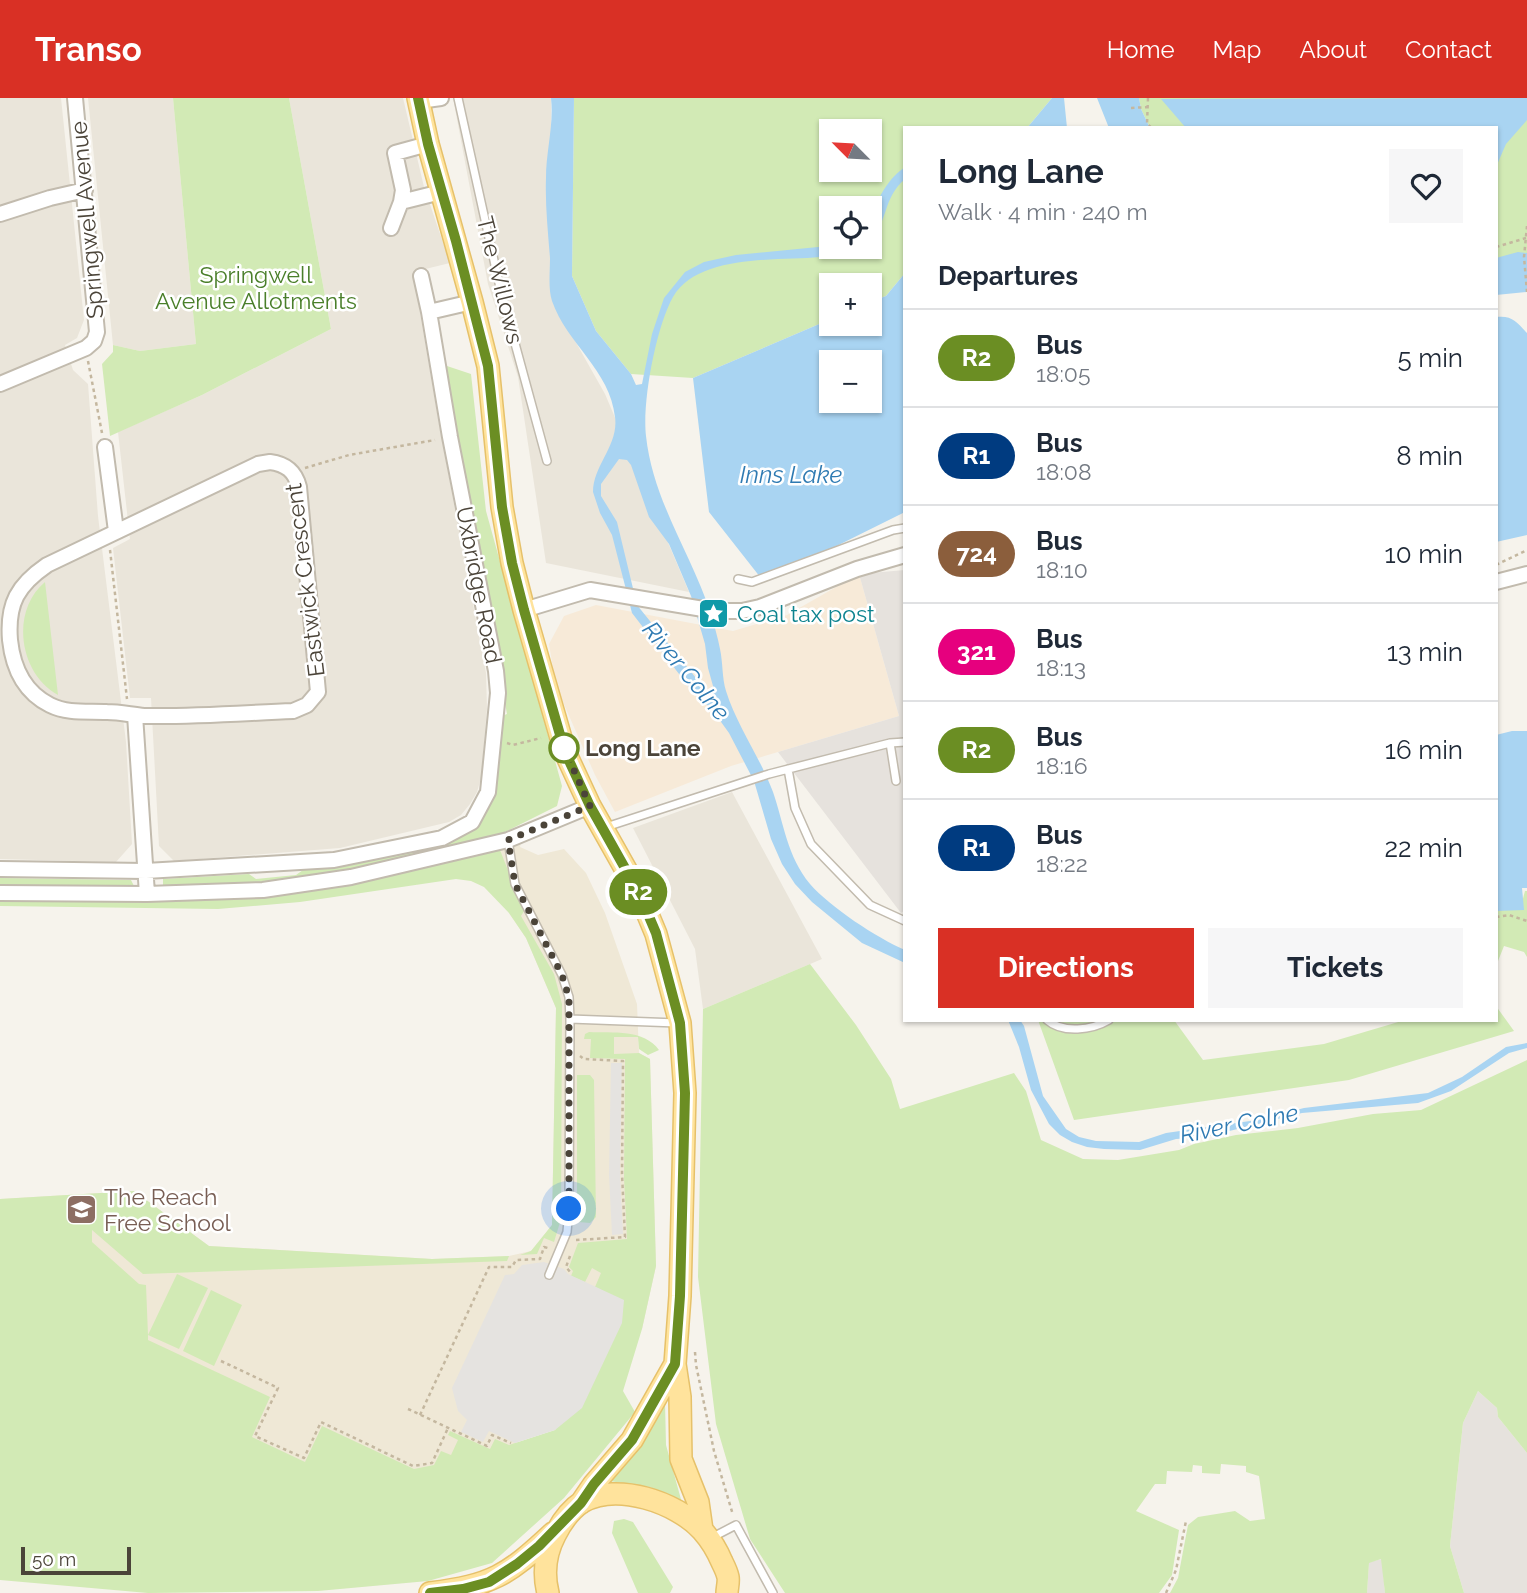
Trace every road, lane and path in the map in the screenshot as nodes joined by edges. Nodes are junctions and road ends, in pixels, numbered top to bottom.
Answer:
1 (75, 98) edge
2 (441, 98) edge
3 (458, 98) edge
4 (1148, 98) edge
5 (419, 100) edge
6 (1148, 107) junction
7 (1131, 108) dead end
8 (1150, 126) edge
9 (428, 144) junction
10 (85, 190) junction
11 (441, 192) junction
12 (401, 202) junction
13 (0, 214) edge
14 (1527, 226) edge
15 (391, 228) dead end
16 (1526, 238) edge
17 (1498, 246) edge
18 (421, 276) dead end
19 (1526, 290) edge
20 (472, 302) junction
21 (429, 312) junction
22 (90, 345) junction
23 (0, 384) edge
24 (450, 437) junction
25 (104, 447) joint
26 (547, 461) dead end
27 (292, 471) junction
28 (903, 528) edge
29 (111, 534) junction
30 (1527, 550) edge
31 (903, 556) edge
32 (1498, 564) edge
33 (1527, 574) edge
34 (738, 579) dead end
35 (1498, 581) edge
36 (524, 610) junction
37 (5, 643) edge
38 (132, 715) junction
39 (558, 733) junction
40 (494, 740) junction
41 (903, 742) edge
42 (890, 743) junction
43 (788, 769) junction
44 (896, 781) dead end
45 (590, 806) junction
46 (602, 829) junction
47 (508, 840) junction
48 (0, 869) edge
49 (146, 871) junction
50 (0, 893) edge
51 (147, 894) junction
52 (1498, 917) edge
53 (903, 920) edge
54 (1527, 921) edge
55 (570, 1019) junction
56 (1049, 1022) edge
57 (1106, 1022) edge
58 (680, 1023) junction
59 (580, 1056) dead end
60 (559, 1252) junction
61 (571, 1273) dead end
62 (550, 1275) dead end
63 (221, 1361) dead end
64 (675, 1364) junction
65 (408, 1409) dead end
66 (420, 1415) junction
67 (448, 1428) junction
68 (511, 1443) dead end
69 (714, 1451) dead end
70 (581, 1503) junction
71 (1186, 1521) dead end
72 (736, 1525) junction
73 (559, 1527) junction
74 (706, 1535) junction
75 (728, 1584) edge
76 (430, 1593) edge
77 (548, 1593) edge
78 (742, 1593) edge
79 (774, 1593) edge
80 (1166, 1593) edge

1 - 10 street, Springwell Avenue
2 - 5 street
3 - 26 lane, The Willows
4 - 6 path
5 - 9 main road, Uxbridge Road
6 - 7 path
6 - 8 path
9 - 11 main road, Uxbridge Road
9 - 12 street
10 - 13 street
10 - 22 street, Springwell Avenue
11 - 12 street
11 - 20 main road, Uxbridge Road
12 - 15 street
14 - 16 path
16 - 17 path
16 - 19 path
18 - 21 street, Uxbridge Road
20 - 21 street
20 - 36 main road, Uxbridge Road
21 - 24 street, Uxbridge Road
22 - 23 street
22 - 25 path
24 - 27 path
24 - 40 street, Uxbridge Road
25 - 29 street
27 - 29 street, Eastwick Crescent
27 - 38 street, Eastwick Crescent
28 - 34 lane
29 - 37 street, Eastwick Crescent
29 - 38 path
30 - 32 path
31 - 36 street
33 - 35 street
36 - 39 main road, Uxbridge Road
37 - 38 street, Eastwick Crescent
38 - 49 street
39 - 40 path
39 - 45 main road, Uxbridge Road
40 - 49 street, Uxbridge Road
41 - 42 lane
42 - 43 lane
42 - 44 lane
43 - 46 lane
43 - 53 lane
45 - 46 main road, Uxbridge Road
45 - 47 street
46 - 58 main road, Uxbridge Road
47 - 51 street
47 - 55 lane
48 - 49 street
49 - 51 street
50 - 51 street
52 - 54 path
55 - 58 lane
55 - 60 lane
56 - 57 lane
58 - 64 main road, Uxbridge Road
59 - 61 path
60 - 62 lane
60 - 66 path
63 - 67 path
64 - 70 main road, Uxbridge Road
64 - 74 main road, Uxbridge Road
65 - 66 path
66 - 67 path
67 - 68 path
69 - 72 path
70 - 73 main road, Uxbridge Road
70 - 74 main road
71 - 80 path
72 - 74 lane
72 - 79 lane
73 - 76 main road, Uxbridge Road
73 - 77 main road
74 - 75 main road
75 - 78 main road

